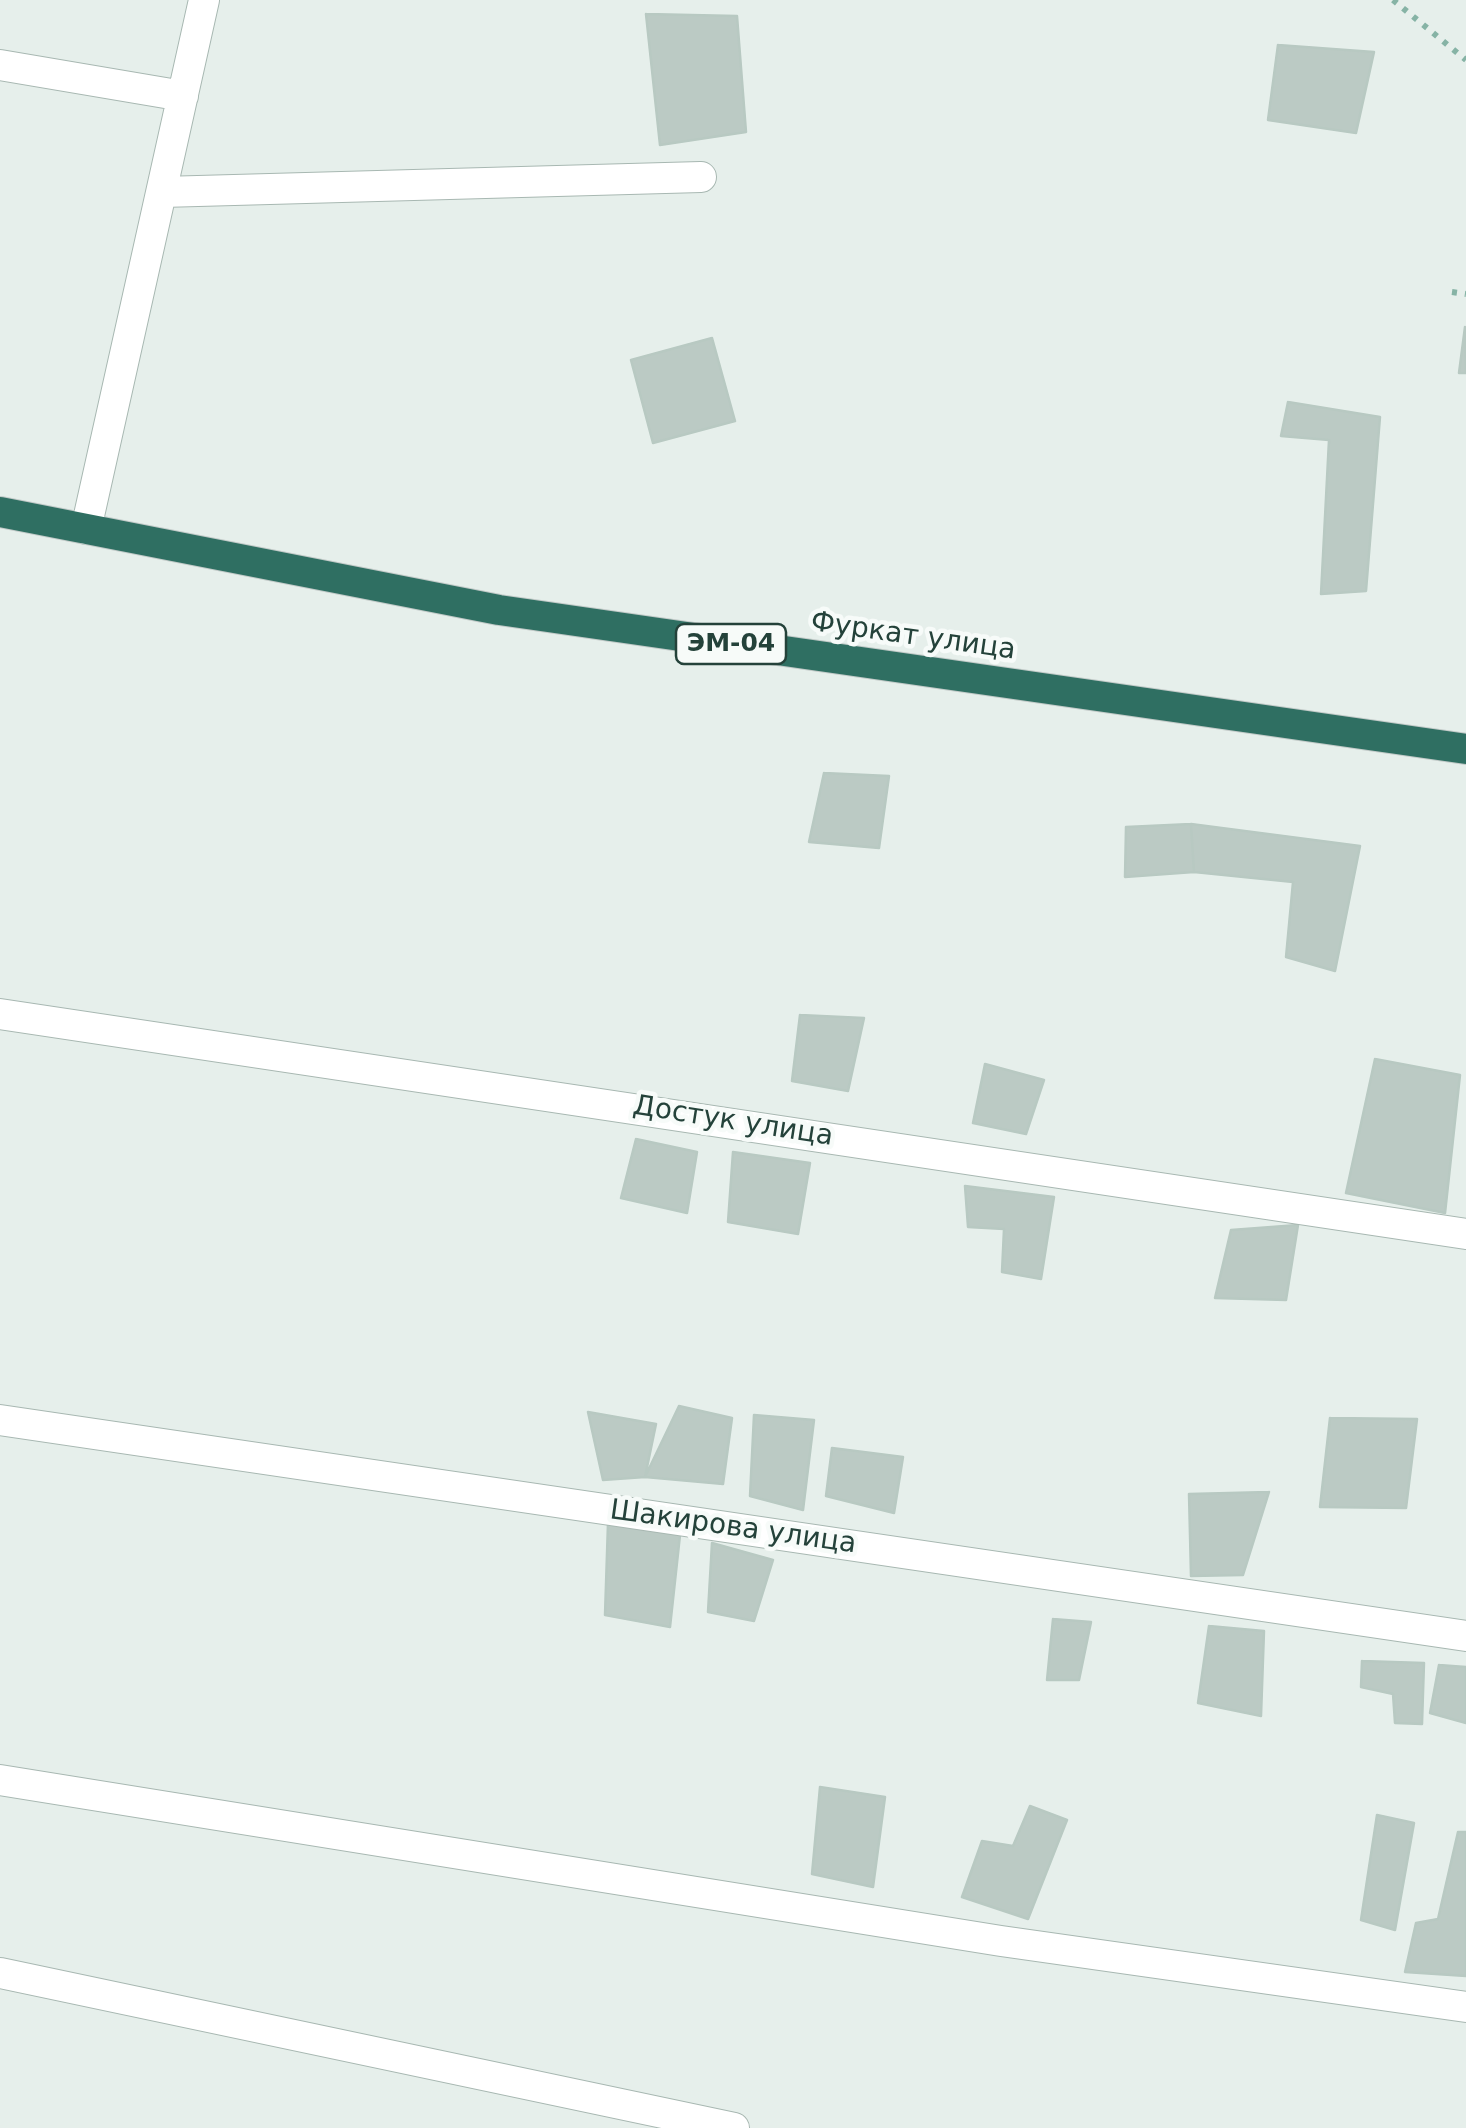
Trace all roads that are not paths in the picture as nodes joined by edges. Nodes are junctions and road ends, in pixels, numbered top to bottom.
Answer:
1 (204, 0) edge
2 (0, 65) edge
3 (183, 96) junction
4 (700, 177) dead end
5 (162, 192) junction
6 (0, 512) edge
7 (86, 528) junction
8 (1466, 749) edge
9 (0, 1014) edge
10 (1466, 1234) edge
11 (0, 1420) edge
12 (1466, 1636) edge
13 (0, 1780) edge
14 (0, 1973) edge
15 (1466, 2007) edge
16 (734, 2128) edge

1 - 3 street
2 - 3 street
3 - 5 street
4 - 5 street
5 - 7 street
6 - 7 highway, Фуркат улица / ЭМ-04
7 - 8 highway, Фуркат улица / ЭМ-04
9 - 10 street, Достук улица
11 - 12 street, Шакирова улица
13 - 15 street
14 - 16 street

